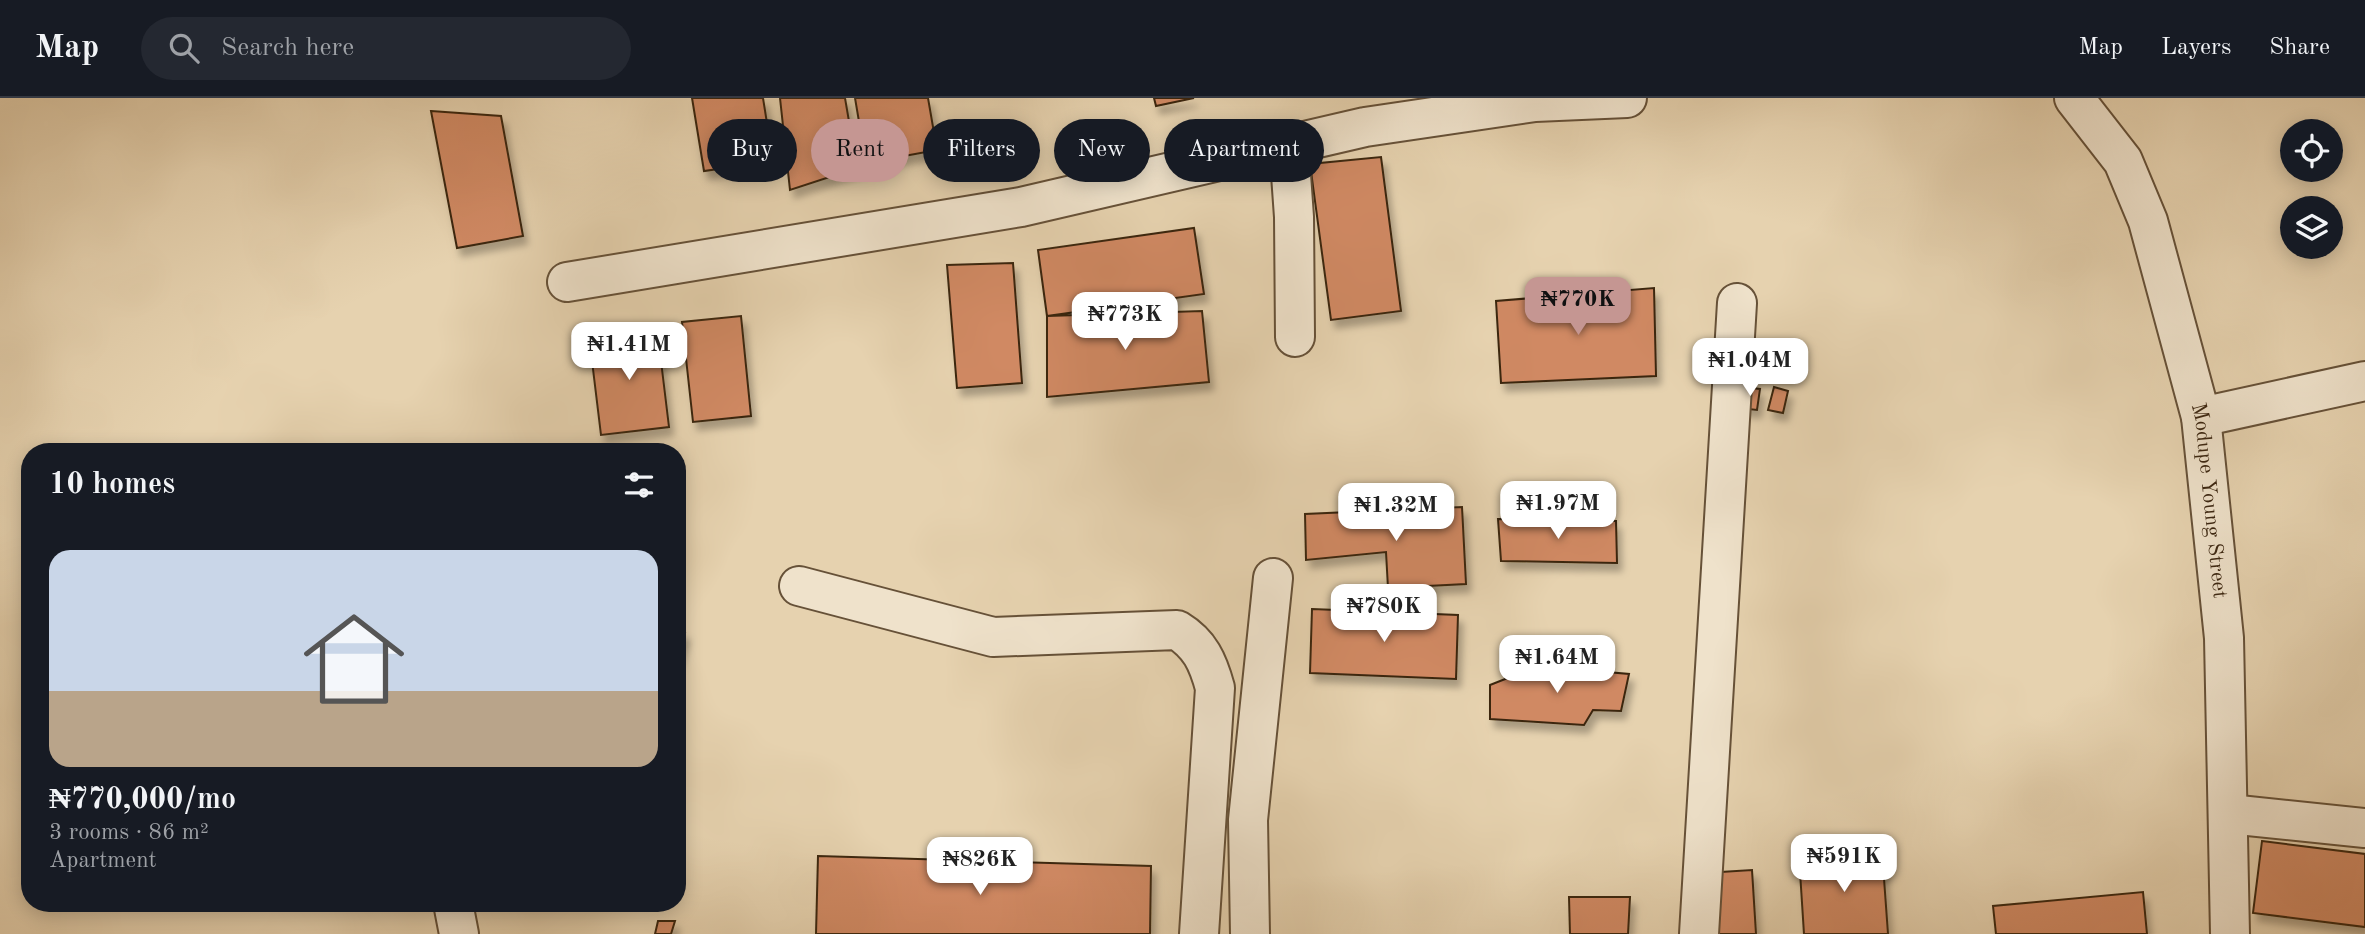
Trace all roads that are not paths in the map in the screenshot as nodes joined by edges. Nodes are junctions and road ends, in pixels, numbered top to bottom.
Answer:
1 (1628, 98) edge
2 (2074, 98) edge
3 (1324, 137) edge
4 (1164, 174) edge
5 (1292, 182) edge
6 (567, 282) dead end
7 (1737, 303) dead end
8 (1295, 337) dead end
9 (2365, 381) edge
10 (2201, 417) junction
11 (1273, 578) dead end
12 (799, 586) dead end
13 (2229, 814) junction
14 (2365, 828) edge
15 (455, 912) edge
16 (459, 934) edge
17 (1199, 934) edge
18 (1250, 934) edge
19 (1699, 934) edge
20 (2230, 934) edge

1 - 3 street
2 - 10 street, Modupe Young Street
4 - 6 street
5 - 8 street
7 - 19 street
9 - 10 street
10 - 13 street, Modupe Young Street
11 - 18 street
12 - 17 street
13 - 14 street
13 - 20 street, Modupe Young Street
15 - 16 street

